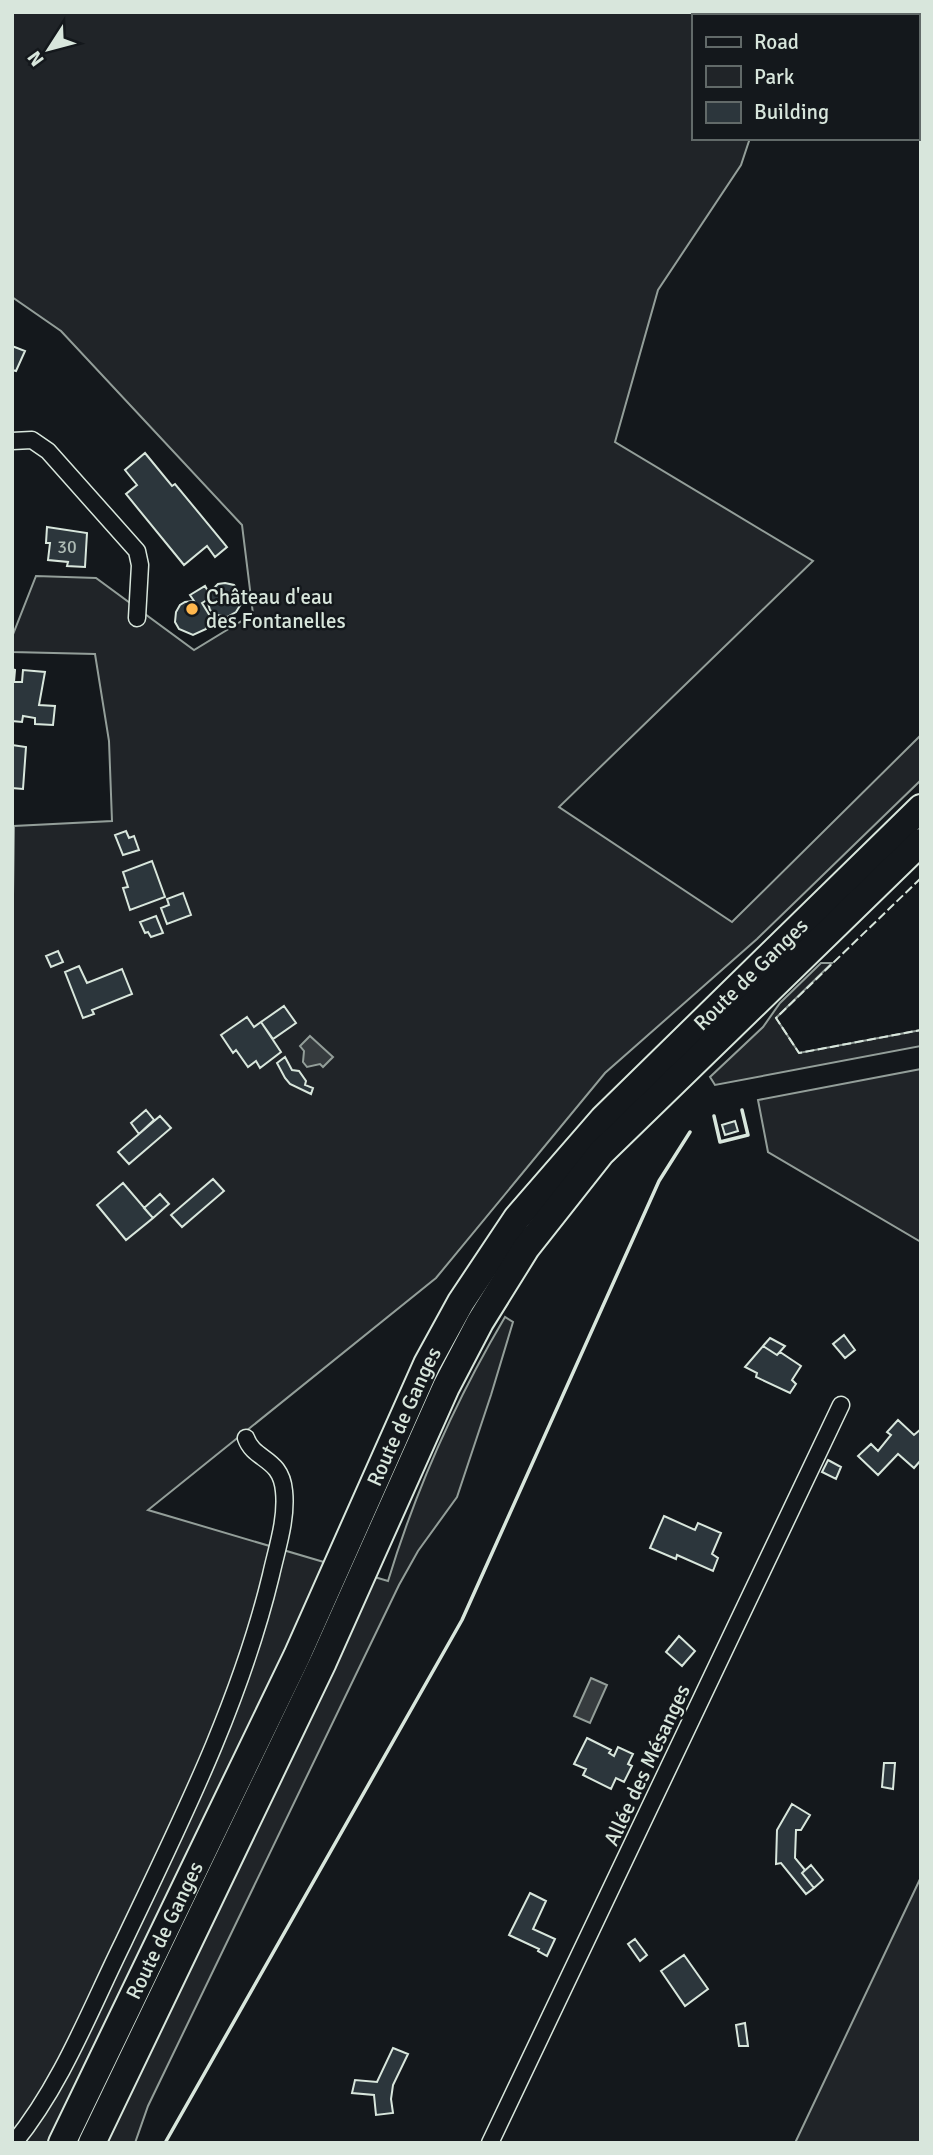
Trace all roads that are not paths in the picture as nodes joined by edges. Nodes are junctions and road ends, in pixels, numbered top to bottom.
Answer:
1 (12, 441) edge
2 (137, 618) dead end
3 (921, 808) edge
4 (921, 842) edge
5 (841, 1405) dead end
6 (246, 1438) dead end
7 (15, 2143) edge
8 (62, 2143) edge
9 (93, 2143) edge
10 (490, 2143) edge

1 - 2 street
3 - 8 main road, Route de Ganges
4 - 9 main road, Route de Ganges
5 - 10 street, Allée des Mésanges
6 - 7 street

